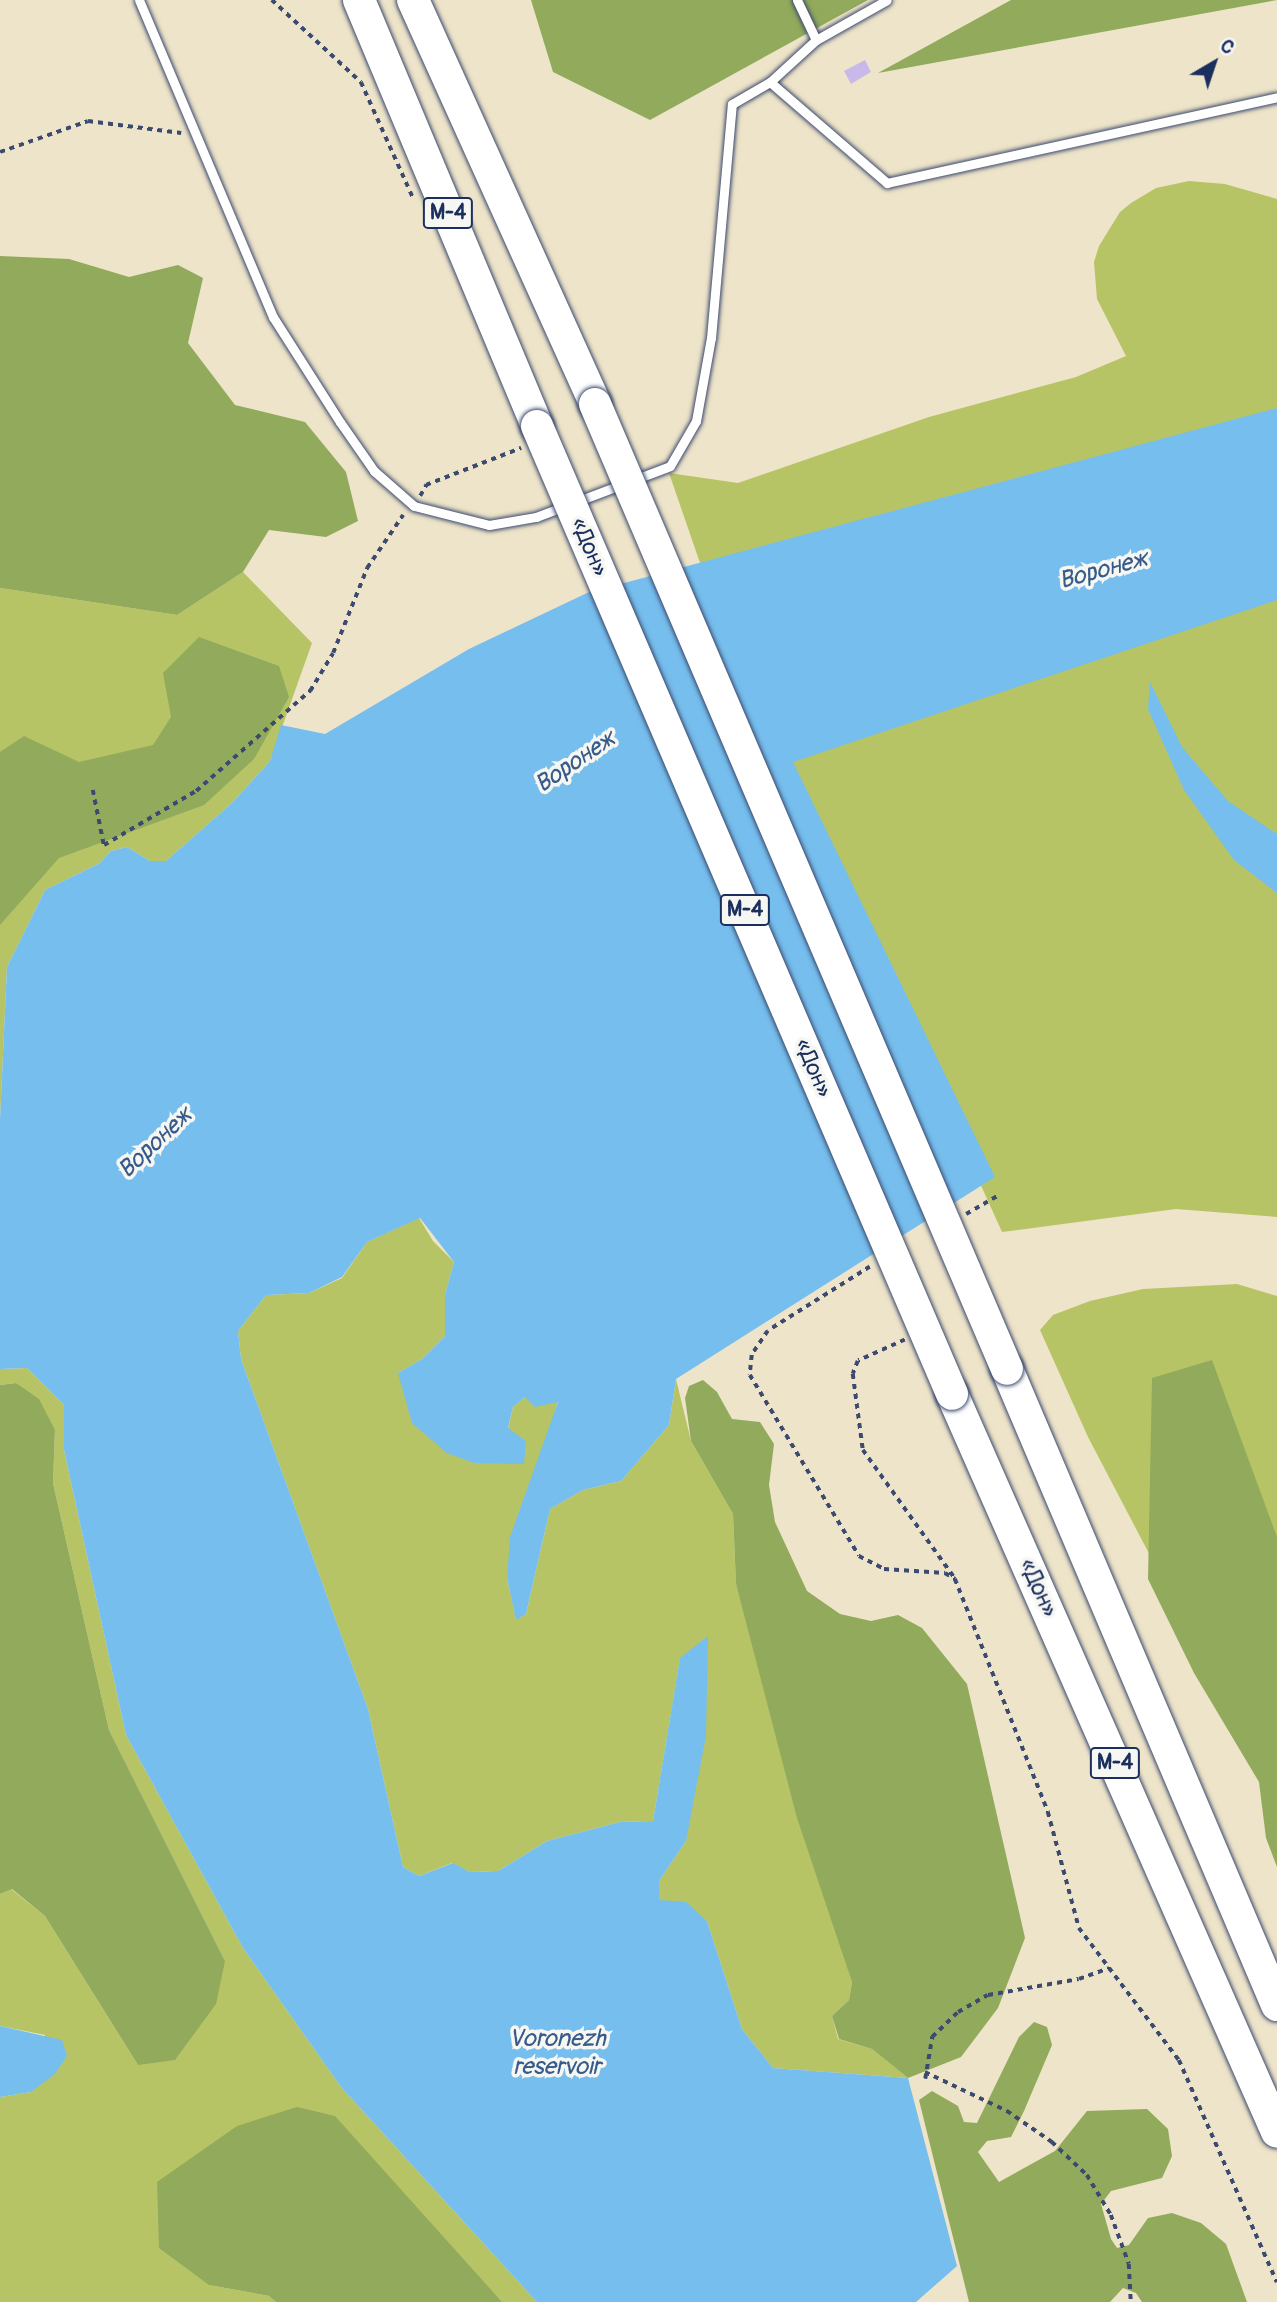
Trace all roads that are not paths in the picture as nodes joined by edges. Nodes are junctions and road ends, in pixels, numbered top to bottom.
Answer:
1 (139, 0) edge
2 (359, 0) edge
3 (413, 0) edge
4 (797, 0) edge
5 (887, 0) edge
6 (816, 40) junction
7 (770, 82) junction
8 (1277, 97) edge
9 (1277, 2005) edge
10 (1277, 2132) edge

1 - 7 lane
2 - 10 highway, «Дон» / М-4, bridge
3 - 9 highway, М-4, bridge
4 - 6 lane
5 - 6 lane
6 - 7 lane
7 - 8 lane

